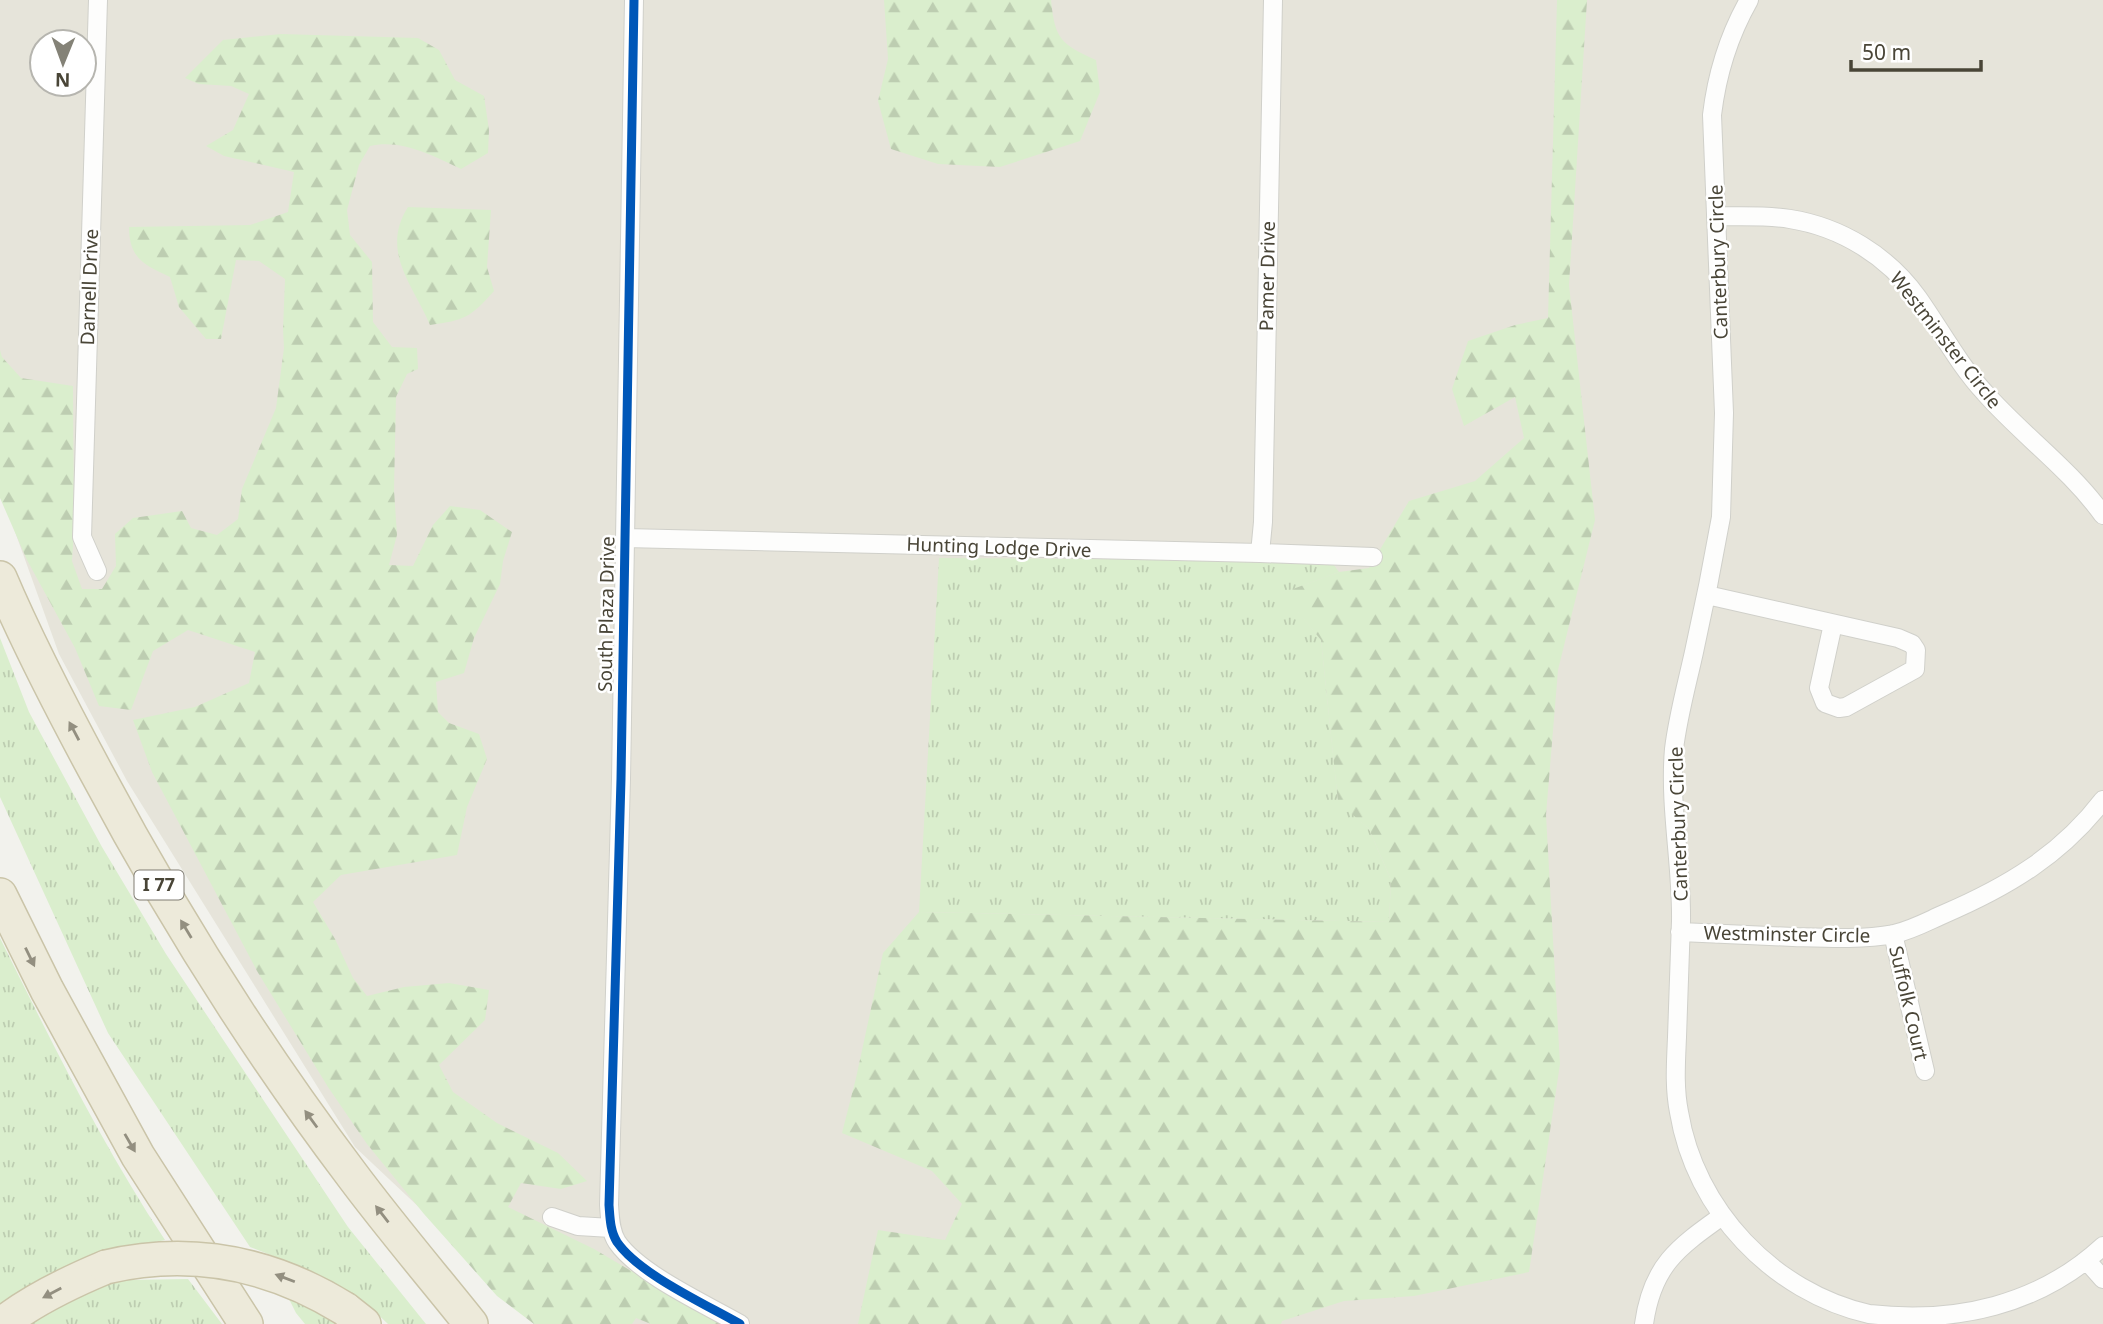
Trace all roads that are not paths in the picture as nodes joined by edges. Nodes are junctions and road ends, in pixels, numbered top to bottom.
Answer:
1 (98, 0) edge
2 (634, 0) edge
3 (1273, 0) edge
4 (1749, 0) edge
5 (1716, 216) junction
6 (2103, 515) edge
7 (625, 538) junction
8 (1260, 553) junction
9 (1373, 557) dead end
10 (97, 571) dead end
11 (0, 578) edge
12 (1707, 595) junction
13 (1833, 624) junction
14 (2103, 800) edge
15 (0, 895) edge
16 (1680, 932) junction
17 (1893, 934) junction
18 (1925, 1071) dead end
19 (1722, 1216) junction
20 (552, 1217) dead end
21 (611, 1228) junction
22 (2103, 1246) edge
23 (408, 1247) junction
24 (2087, 1261) junction
25 (2103, 1279) edge
26 (220, 1286) junction
27 (354, 1317) edge
28 (2, 1324) edge
29 (246, 1324) edge
30 (263, 1324) edge
31 (471, 1324) edge
32 (495, 1324) edge
33 (740, 1324) edge
34 (1644, 1324) edge

1 - 10 street, Darnell Drive
2 - 7 street, South Plaza Drive
3 - 8 street, Pamer Drive
4 - 5 street, Canterbury Circle
5 - 6 street, Westminster Circle
5 - 12 street, Canterbury Circle
7 - 8 street, Hunting Lodge Drive
7 - 21 street, South Plaza Drive
8 - 9 street, Hunting Lodge Drive
23 -> 11 highway, I 77
12 - 13 street
12 - 16 street, Canterbury Circle
13 - 13 street
14 - 17 street, Westminster Circle
15 -> 26 highway
16 - 17 street, Westminster Circle
16 - 19 street, Canterbury Circle
17 - 18 street, Suffolk Court
19 - 24 street, Canterbury Circle
19 - 34 street
20 - 21 street
21 - 33 street
22 - 24 street, Canterbury Circle
23 - 31 highway, I 77
23 - 32 highway
24 - 25 street
26 - 29 highway
26 - 30 highway
27 -> 28 highway, bridge

